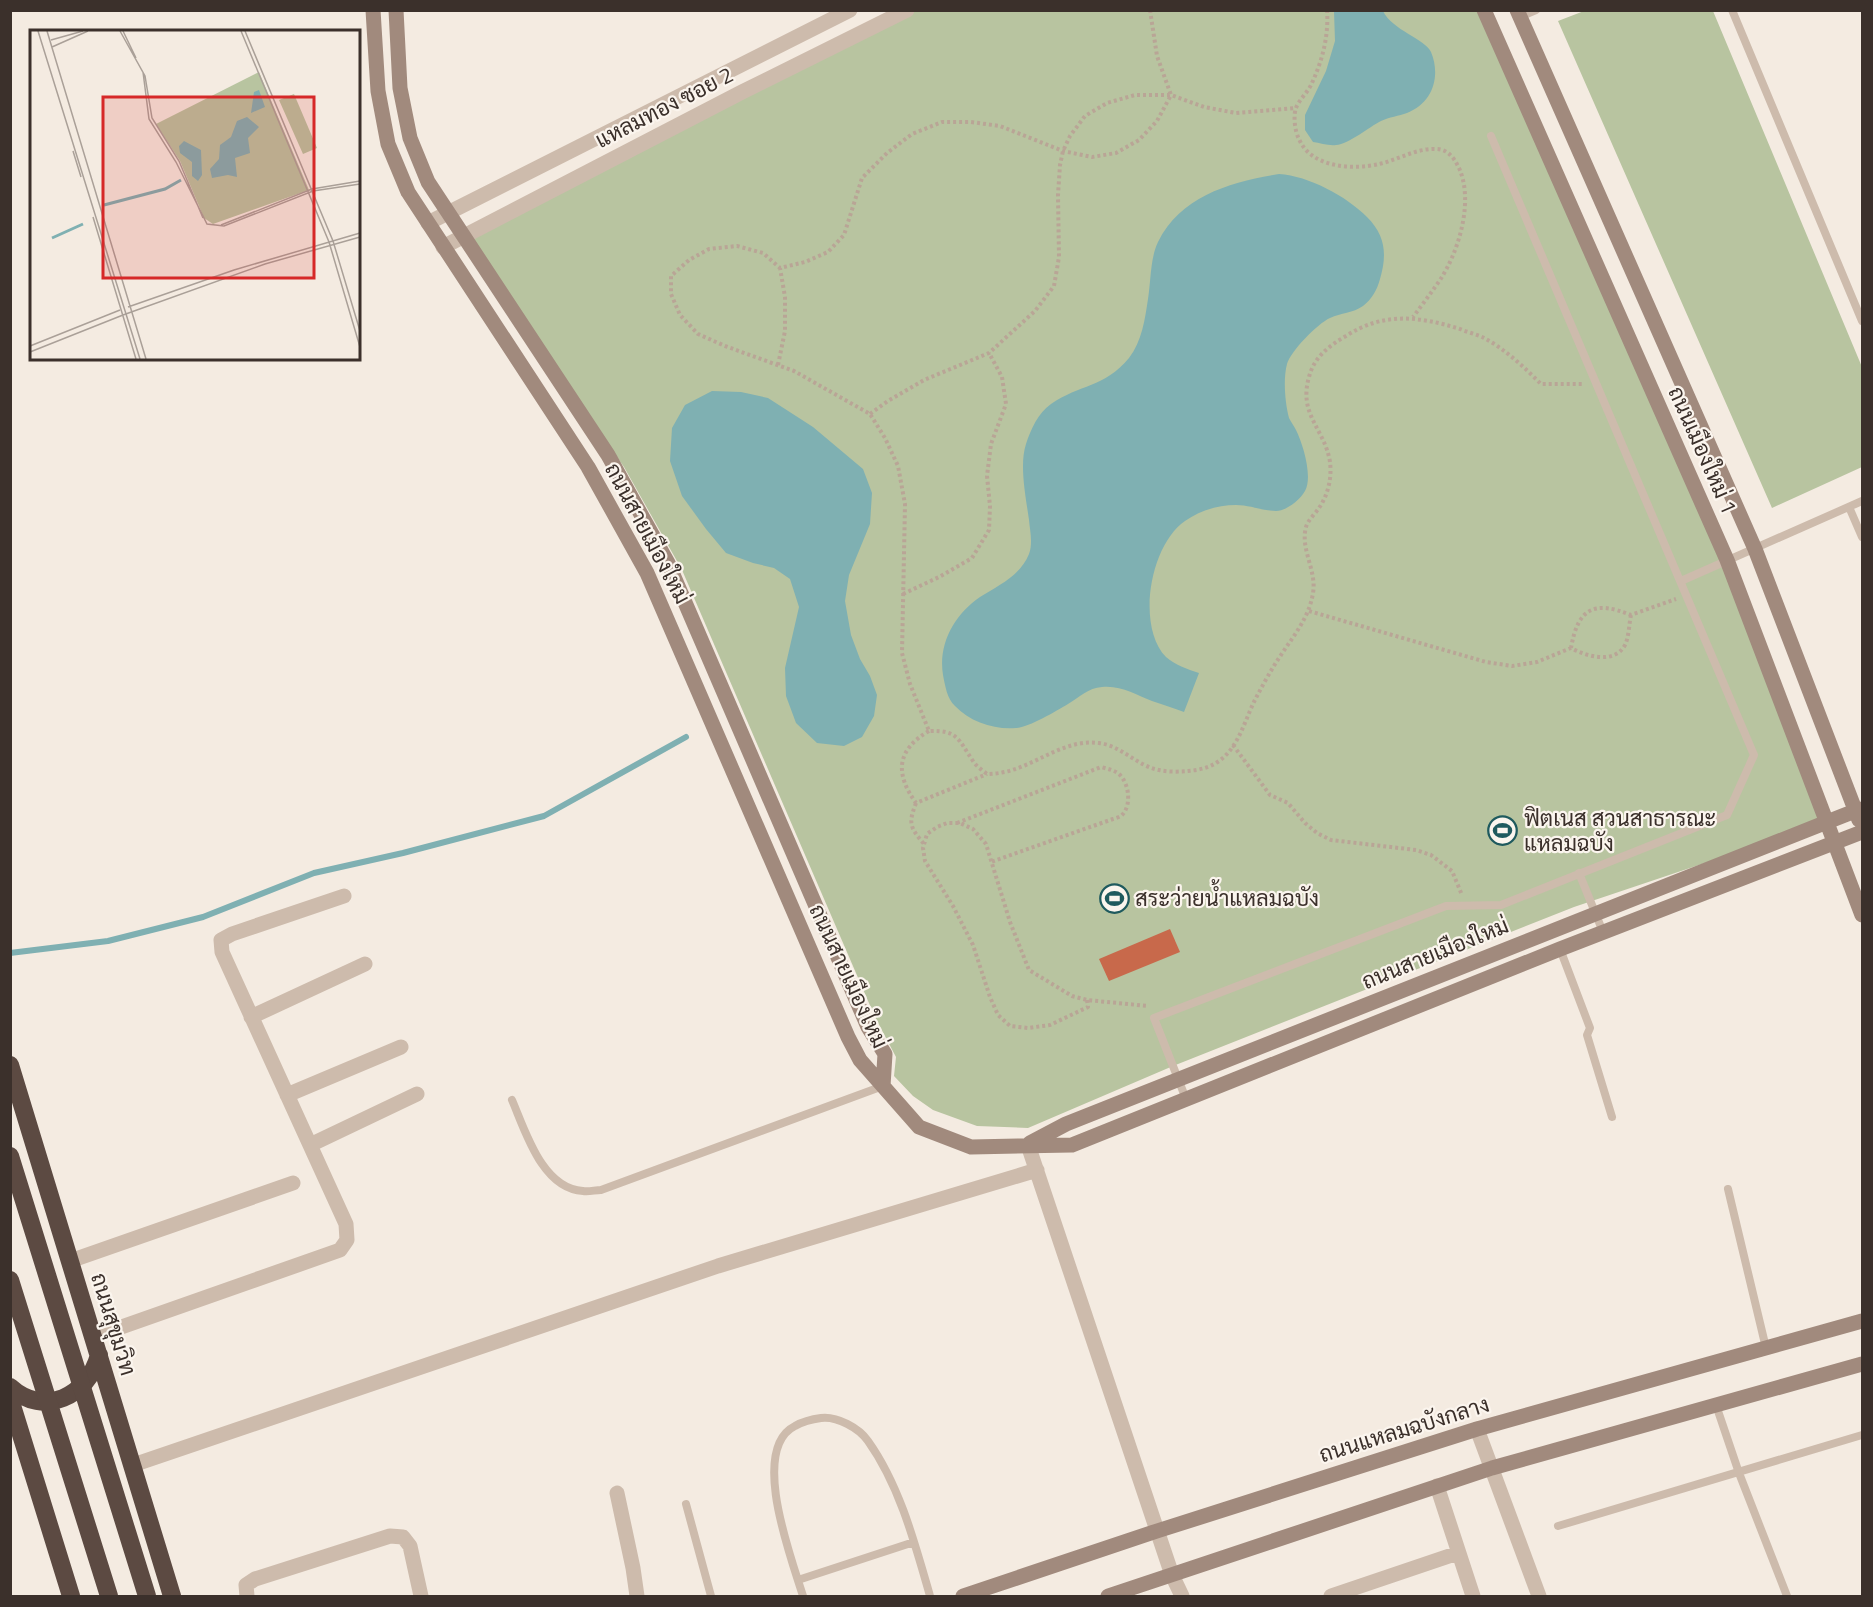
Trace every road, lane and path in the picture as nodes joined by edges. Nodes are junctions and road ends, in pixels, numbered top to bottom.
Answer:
1 (373, 10) edge
2 (396, 10) edge
3 (850, 10) edge
4 (907, 10) edge
5 (1150, 10) edge
6 (1328, 10) edge
7 (1484, 10) edge
8 (1536, 10) edge
9 (1732, 10) edge
10 (1518, 14) edge
11 (1170, 95) junction
12 (1296, 108) junction
13 (1491, 136) dead end
14 (1063, 151) junction
15 (447, 212) junction
16 (428, 223) junction
17 (464, 236) junction
18 (443, 247) junction
19 (780, 268) junction
20 (1413, 317) junction
21 (1863, 321) edge
22 (989, 353) junction
23 (778, 365) junction
24 (1597, 384) junction
25 (870, 414) junction
26 (616, 471) junction
27 (597, 482) junction
28 (1863, 501) edge
29 (1849, 507) junction
30 (1863, 537) edge
31 (1755, 549) junction
32 (1727, 560) junction
33 (1681, 581) junction
34 (903, 595) junction
35 (1686, 595) junction
36 (1309, 611) junction
37 (1631, 615) junction
38 (1571, 648) junction
39 (929, 731) junction
40 (1233, 745) junction
41 (987, 774) junction
42 (916, 803) junction
43 (1859, 810) edge
44 (1827, 822) junction
45 (956, 823) junction
46 (1863, 830) edge
47 (1836, 843) junction
48 (924, 844) junction
49 (991, 862) junction
50 (1579, 873) junction
51 (344, 896) dead end
52 (814, 903) junction
53 (1467, 906) junction
54 (794, 912) junction
55 (1596, 913) junction
56 (1863, 915) edge
57 (1603, 932) junction
58 (1560, 949) junction
59 (365, 964) dead end
60 (1087, 1000) junction
61 (251, 1017) junction
62 (1154, 1018) junction
63 (401, 1047) dead end
64 (10, 1065) edge
65 (1179, 1079) junction
66 (883, 1086) junction
67 (417, 1094) dead end
68 (286, 1095) junction
69 (1186, 1099) junction
70 (512, 1100) dead end
71 (1612, 1117) dead end
72 (1028, 1145) junction
73 (310, 1146) junction
74 (10, 1156) edge
75 (1037, 1170) junction
76 (293, 1182) dead end
77 (1728, 1189) dead end
78 (70, 1261) junction
79 (10, 1280) edge
80 (1863, 1321) edge
81 (96, 1346) junction
82 (1766, 1348) junction
83 (1863, 1364) edge
84 (10, 1387) edge
85 (10, 1399) edge
86 (1716, 1405) junction
87 (1477, 1429) junction
88 (1863, 1435) edge
89 (133, 1465) junction
90 (1492, 1468) junction
91 (1739, 1473) junction
92 (1437, 1486) junction
93 (617, 1493) dead end
94 (686, 1504) dead end
95 (1558, 1526) dead end
96 (1158, 1531) junction
97 (914, 1542) junction
98 (1458, 1552) junction
99 (1172, 1575) junction
100 (798, 1581) junction
101 (71, 1596) edge
102 (109, 1596) edge
103 (147, 1596) edge
104 (172, 1596) edge
105 (247, 1596) edge
106 (421, 1596) edge
107 (637, 1596) edge
108 (711, 1596) edge
109 (803, 1596) edge
110 (930, 1596) edge
111 (963, 1596) edge
112 (1108, 1596) edge
113 (1182, 1596) edge
114 (1331, 1596) edge
115 (1473, 1596) edge
116 (1539, 1596) edge
117 (1787, 1596) edge

1 - 16 street, ถนนสายเมืองใหม่
2 - 15 street, ถนนสายเมืองใหม่
3 - 15 street, แหลมทอง ซอย 2
4 - 17 street, แหลมทอง ซอย 2
5 - 11 path
6 - 12 path
7 - 32 street, ถนนเมืองใหม่ 1
8 - 10 lane
9 - 21 lane
10 - 31 street, ถนนเมืองใหม่ 1
11 - 12 path
11 - 14 path
11 - 14 path
12 - 20 path
13 - 24 lane
14 - 19 path
14 - 22 path
15 - 16 street, แหลมทอง ซอย 2
15 - 17 street, ถนนสายเมืองใหม่
16 - 18 street, ถนนสายเมืองใหม่
17 - 18 street, แหลมทอง ซอย 2
17 - 26 street, ถนนสายเมืองใหม่
18 - 27 street, ถนนสายเมืองใหม่
19 - 23 path
19 - 23 path
20 - 24 path
20 - 36 path
22 - 25 path
22 - 34 path
23 - 25 path
24 - 33 lane
25 - 34 path
26 - 27 street
26 - 52 street, ถนนสายเมืองใหม่
27 - 54 street, ถนนสายเมืองใหม่
28 - 29 lane
29 - 30 lane
29 - 31 lane
31 - 32 lane
31 - 43 street, ถนนเมืองใหม่ 1
32 - 33 lane
32 - 44 street, ถนนเมืองใหม่ 1
33 - 35 lane
34 - 39 path
35 - 37 path
35 - 50 lane
36 - 38 path
36 - 40 path
37 - 38 path
37 - 38 path
39 - 41 path
39 - 42 path
40 - 41 path
40 - 53 path
41 - 42 path
42 - 48 path
43 - 44 street, ถนนสายเมืองใหม่
43 - 46 street, ถนนเมืองใหม่ 1
44 - 47 street, ถนนเมืองใหม่ 1
44 - 55 street, ถนนสายเมืองใหม่
45 - 48 path
45 - 49 path
45 - 49 path
46 - 47 street, ถนนสายเมืองใหม่
47 - 56 street, ถนนเมืองใหม่ 1
47 - 57 street, ถนนสายเมืองใหม่
48 - 60 path
49 - 60 path
50 - 53 lane
50 - 55 lane
51 - 61 street
52 - 54 street
52 - 66 street, ถนนสายเมืองใหม่
53 - 62 lane
54 - 66 street, ถนนสายเมืองใหม่
55 - 57 lane
55 - 65 street, ถนนสายเมืองใหม่
57 - 58 street, ถนนสายเมืองใหม่
58 - 69 street, ถนนสายเมืองใหม่
58 - 71 lane
59 - 61 street
60 - 62 path
61 - 68 street
62 - 65 lane
63 - 68 street
64 - 78 highway, ถนนสุขุมวิท
65 - 69 lane
65 - 72 street, ถนนสายเมืองใหม่
66 - 70 lane
66 - 72 street, ถนนสายเมืองใหม่
67 - 73 street
68 - 73 street
69 - 72 street, ถนนสายเมืองใหม่
72 - 75 street
73 - 81 street
74 - 103 highway, bridge
75 - 89 street
75 - 96 street
76 - 78 street
77 - 82 lane
78 - 81 highway, ถนนสุขุมวิท
79 - 102 highway, bridge
80 - 82 street, ถนนแหลมฉบังกลาง
81 - 84 highway
81 - 89 highway, ถนนสุขุมวิท
82 - 87 street, ถนนแหลมฉบังกลาง
83 - 86 street
85 - 101 highway
86 - 90 street
86 - 91 lane
87 - 90 street
87 - 96 street, ถนนแหลมฉบังกลาง
88 - 91 lane
89 - 104 highway, ถนนสุขุมวิท
90 - 92 street
90 - 116 street
91 - 95 lane
91 - 117 lane
92 - 98 street
92 - 99 street
93 - 107 street
94 - 108 lane
96 - 99 street
96 - 111 street, ถนนแหลมฉบังกลาง
97 - 100 lane
97 - 100 lane
97 - 110 lane
98 - 114 street
98 - 115 street
99 - 112 street
99 - 113 street
100 - 109 lane
105 - 106 street

